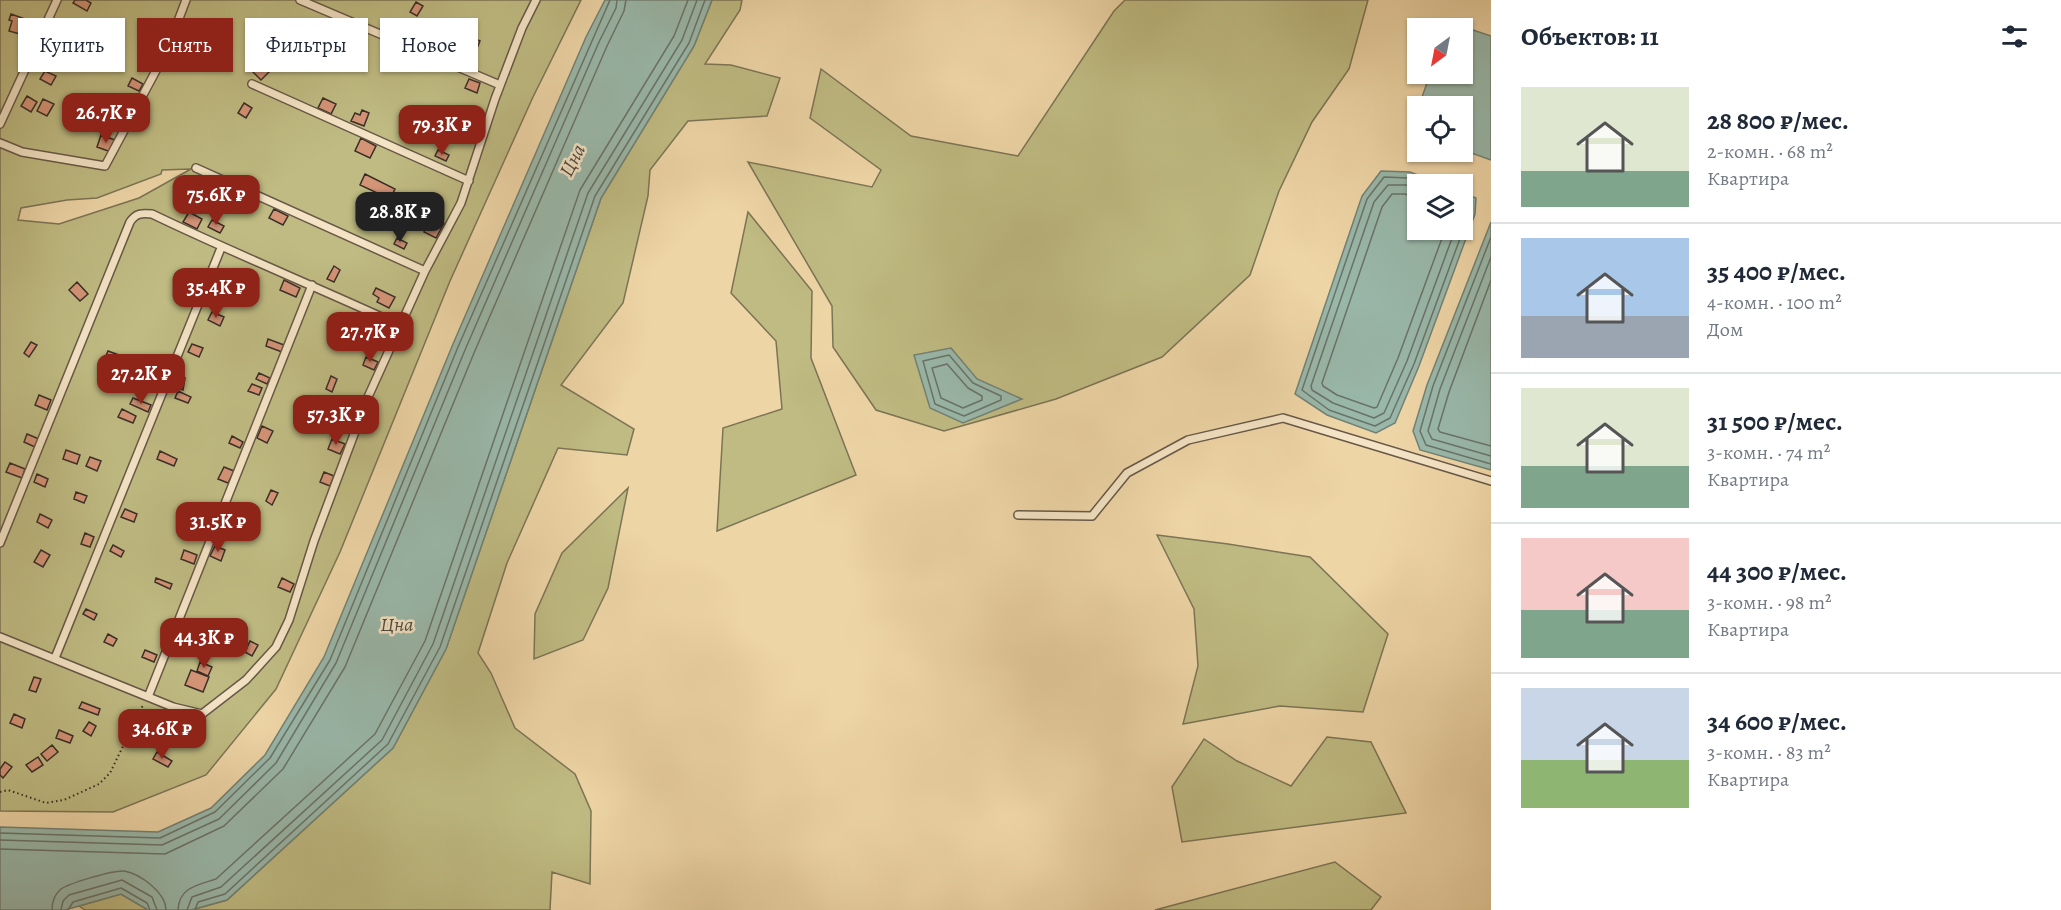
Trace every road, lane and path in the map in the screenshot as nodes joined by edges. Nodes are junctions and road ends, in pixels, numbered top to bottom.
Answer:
1 (57, 0) edge
2 (186, 0) edge
3 (300, 0) edge
4 (536, 0) edge
5 (252, 84) dead end
6 (500, 86) junction
7 (0, 124) edge
8 (0, 143) edge
9 (196, 168) dead end
10 (469, 181) junction
11 (221, 248) junction
12 (425, 271) junction
13 (312, 285) junction
14 (399, 325) junction
15 (1491, 481) edge
16 (1018, 515) dead end
17 (0, 543) edge
18 (0, 637) edge
19 (55, 658) junction
20 (148, 698) junction
21 (0, 792) edge

1 - 7 lane
2 - 8 lane
3 - 6 lane
4 - 6 lane
5 - 10 lane
6 - 10 lane
9 - 12 lane
10 - 12 lane
11 - 13 lane
11 - 17 lane
11 - 19 lane
12 - 14 lane
13 - 14 lane
13 - 20 lane
14 - 20 lane
15 - 16 lane
18 - 19 lane
19 - 20 lane
20 - 21 path

